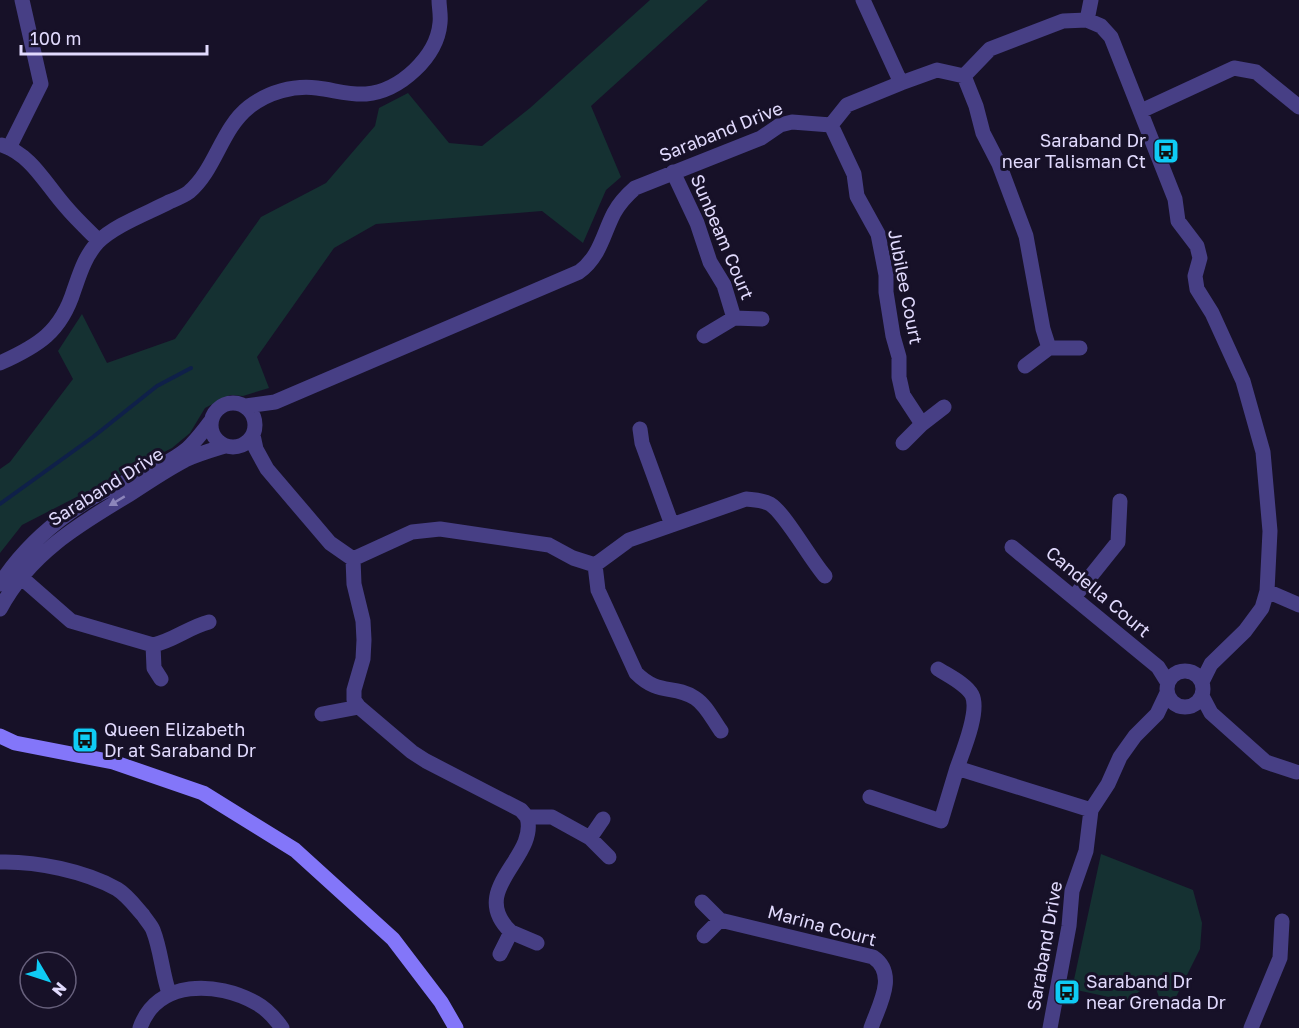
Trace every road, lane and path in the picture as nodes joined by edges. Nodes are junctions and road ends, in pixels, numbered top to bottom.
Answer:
1 (22, 0) edge
2 (439, 0) edge
3 (863, 0) edge
4 (1091, 0) edge
5 (1087, 20) junction
6 (964, 76) junction
7 (901, 83) junction
8 (1299, 107) edge
9 (1141, 111) junction
10 (831, 125) junction
11 (5, 146) edge
12 (673, 172) junction
13 (99, 241) junction
14 (734, 318) junction
15 (762, 319) dead end
16 (704, 336) dead end
17 (1049, 348) junction
18 (1080, 348) dead end
19 (0, 363) edge
20 (1025, 366) dead end
21 (275, 402) junction
22 (246, 406) junction
23 (944, 407) dead end
24 (211, 421) junction
25 (922, 424) junction
26 (640, 429) dead end
27 (254, 430) junction
28 (903, 443) dead end
29 (228, 446) junction
30 (267, 469) junction
31 (1120, 501) dead end
32 (672, 525) junction
33 (1012, 547) dead end
34 (353, 559) junction
35 (595, 565) junction
36 (16, 573) junction
37 (825, 576) dead end
38 (0, 584) edge
39 (1267, 591) junction
40 (1074, 597) junction
41 (1299, 605) edge
42 (0, 609) edge
43 (209, 622) dead end
44 (153, 645) junction
45 (938, 669) dead end
46 (160, 679) dead end
47 (1185, 689) junction
48 (359, 707) junction
49 (322, 714) dead end
50 (721, 731) dead end
51 (0, 736) edge
52 (7, 744) edge
53 (957, 768) junction
54 (1296, 772) dead end
55 (870, 797) dead end
56 (1091, 810) junction
57 (527, 817) junction
58 (603, 819) dead end
59 (590, 838) junction
60 (609, 857) dead end
61 (0, 862) edge
62 (702, 902) dead end
63 (720, 920) junction
64 (1282, 921) dead end
65 (511, 932) junction
66 (704, 936) dead end
67 (537, 943) dead end
68 (500, 954) dead end
69 (169, 993) junction
70 (140, 1028) edge
71 (282, 1028) edge
72 (456, 1028) edge
73 (871, 1028) edge
74 (1050, 1028) edge
75 (1251, 1028) edge

1 - 11 street
2 - 13 street
3 - 7 street
4 - 5 street
5 - 6 street
5 - 9 street, Saraband Drive
6 - 7 street
6 - 17 street
7 - 10 street
8 - 9 street
9 - 39 street, Saraband Drive
10 - 12 street, Saraband Drive
10 - 25 street, Jubilee Court
11 - 13 street
12 - 14 street, Sunbeam Court
12 - 21 street, Saraband Drive
13 - 19 street
14 - 15 street, Sunbeam Court
14 - 16 street, Sunbeam Court
17 - 18 street
17 - 20 street
21 - 22 street, Saraband Drive
21 - 27 street, Saraband Drive
22 - 24 street
22 - 27 street
23 - 25 street
24 - 29 street
24 - 36 street, Saraband Drive
25 - 28 street
26 - 32 street
27 - 29 street
27 - 30 street
29 - 30 street
29 -> 36 street, Saraband Drive
30 - 34 street
31 - 40 street
32 - 35 street
32 - 37 street
33 - 40 street, Candella Court
34 - 35 street
34 - 48 street
35 - 50 street
36 - 38 street, Saraband Drive
36 - 42 street, Saraband Drive
36 - 44 street
39 - 41 street
39 - 47 street, Saraband Drive
40 - 47 street, Candella Court
43 - 44 street
44 - 46 street
45 - 53 street
47 - 54 street
47 - 56 street, Saraband Drive
48 - 49 street
48 - 57 street
51 - 52 street
52 - 72 street
53 - 55 street
53 - 56 street
56 - 74 street, Saraband Drive
57 - 59 street
57 - 65 street
58 - 59 street
59 - 60 street
61 - 69 street
62 - 63 street
63 - 66 street
63 - 73 street, Marina Court
64 - 75 street
65 - 67 street
65 - 68 street
69 - 70 street
69 - 71 street

